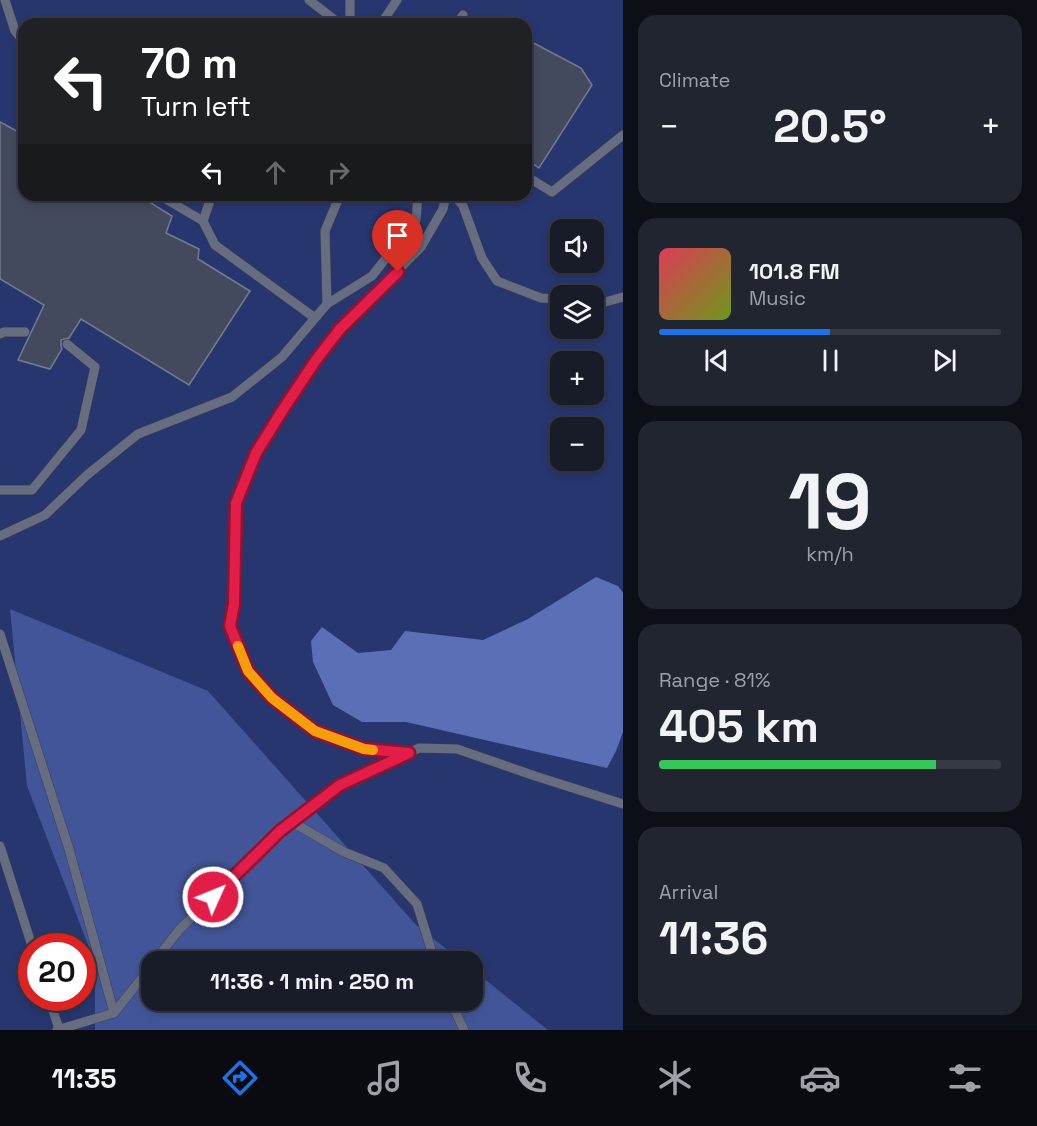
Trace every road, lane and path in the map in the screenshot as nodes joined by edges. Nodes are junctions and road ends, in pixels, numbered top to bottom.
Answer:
1 (5, 0) edge
2 (309, 0) edge
3 (350, 0) edge
4 (397, 0) edge
5 (463, 15) dead end
6 (332, 18) edge
7 (350, 18) edge
8 (385, 18) edge
9 (461, 18) edge
10 (18, 35) edge
11 (623, 135) edge
12 (532, 180) edge
13 (169, 201) edge
14 (210, 201) edge
15 (338, 201) edge
16 (418, 201) edge
17 (445, 201) edge
18 (459, 201) edge
19 (203, 221) junction
20 (623, 297) edge
21 (550, 298) edge
22 (604, 302) edge
23 (327, 304) junction
24 (315, 318) junction
25 (25, 332) dead end
26 (0, 334) edge
27 (67, 344) dead end
28 (0, 490) edge
29 (0, 536) edge
30 (0, 634) edge
31 (409, 753) junction
32 (623, 804) edge
33 (292, 822) junction
34 (0, 846) edge
35 (28, 933) edge
36 (162, 951) edge
37 (432, 951) edge
38 (141, 978) edge
39 (53, 1011) edge
40 (455, 1011) edge
41 (114, 1013) junction
42 (58, 1030) edge
43 (464, 1030) edge

1 - 10 lane
2 - 6 lane
3 - 7 lane
4 - 8 lane
5 - 9 lane
11 - 12 lane
13 - 19 lane
14 - 19 lane
15 - 23 lane
16 - 23 lane
17 - 31 lane
18 - 21 lane
19 - 24 lane
20 - 22 lane
23 - 24 lane
24 - 29 lane
25 - 26 lane
27 - 28 lane
30 - 41 lane
31 - 32 lane
31 - 33 lane
33 - 36 lane
33 - 37 lane
34 - 35 lane
38 - 41 lane
39 - 42 lane
40 - 43 lane
41 - 42 lane

